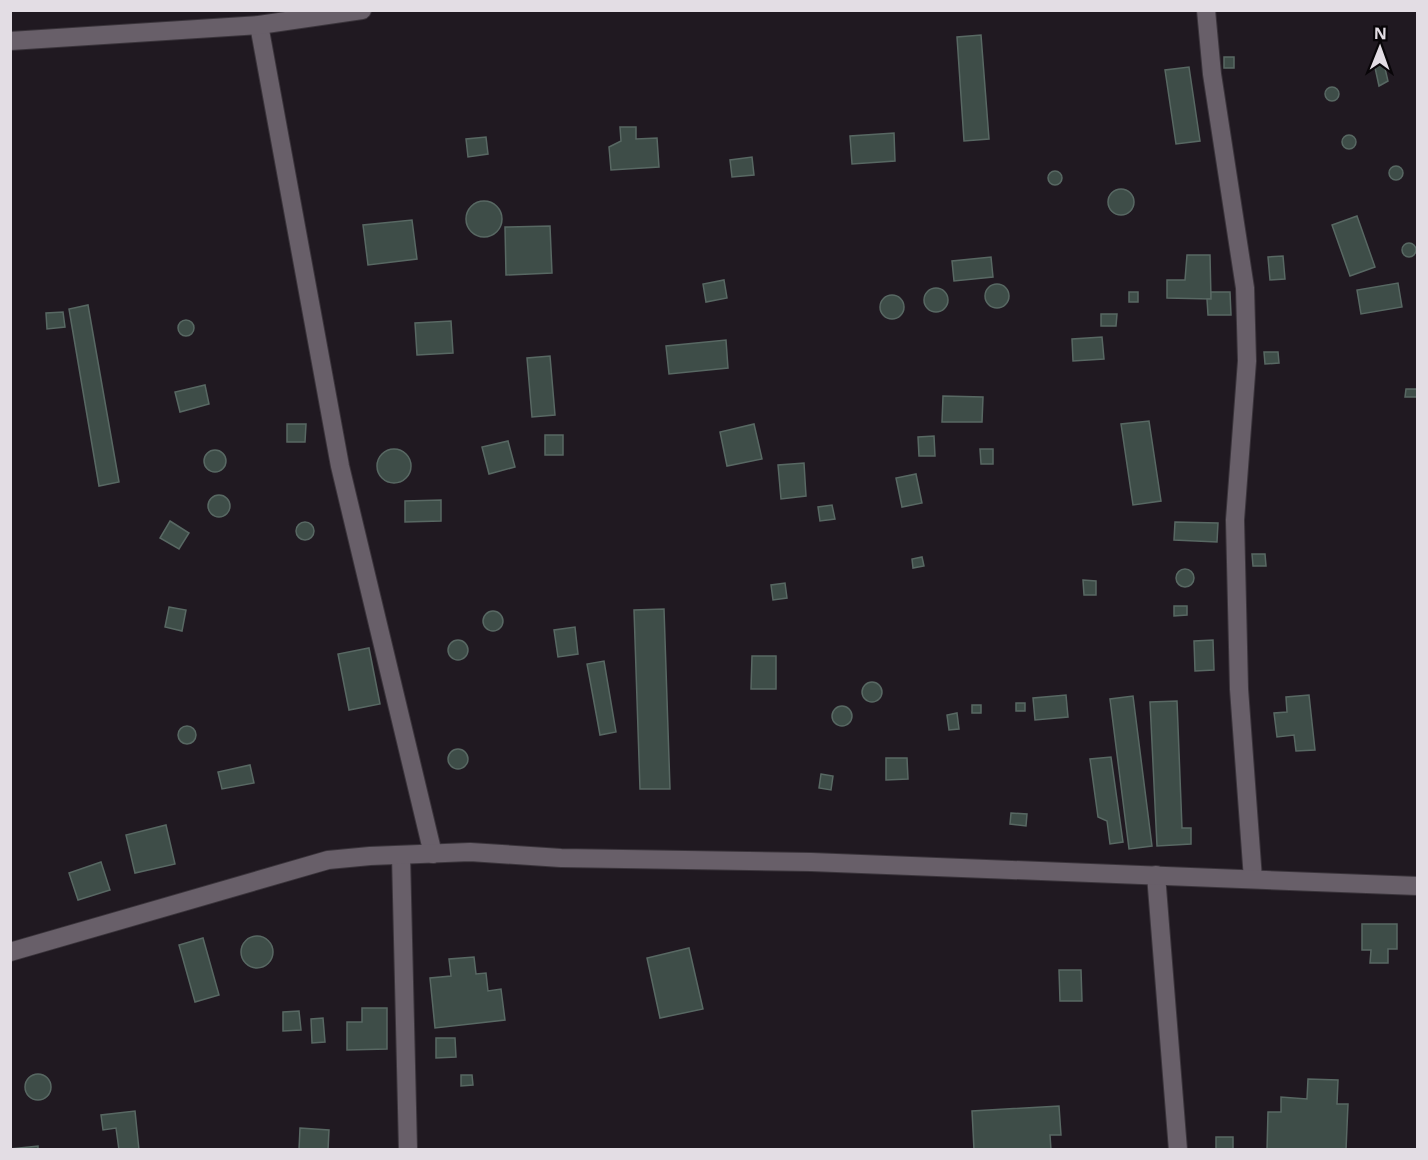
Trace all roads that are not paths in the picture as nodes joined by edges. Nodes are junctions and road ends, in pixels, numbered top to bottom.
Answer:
1 (362, 10) edge
2 (1206, 10) edge
3 (259, 25) junction
4 (10, 41) edge
5 (433, 854) junction
6 (401, 855) junction
7 (1156, 875) junction
8 (1253, 879) junction
9 (1418, 886) edge
10 (10, 952) edge
11 (408, 1149) edge
12 (1178, 1149) edge

1 - 3 street
2 - 8 street
3 - 4 street
3 - 5 street
5 - 6 street
5 - 7 street
6 - 10 street
6 - 11 street
7 - 8 street
7 - 12 street
8 - 9 street

